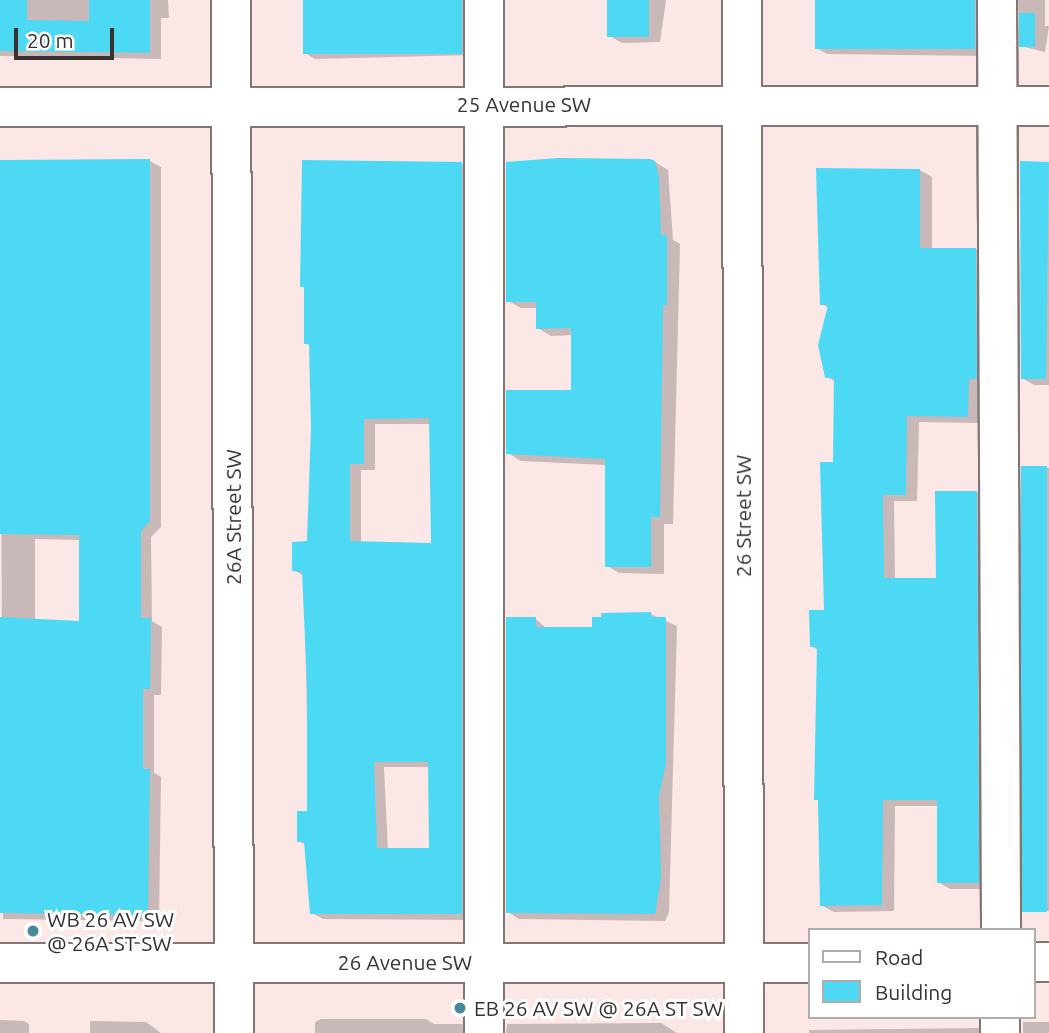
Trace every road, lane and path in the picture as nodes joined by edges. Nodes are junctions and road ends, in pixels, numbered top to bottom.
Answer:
1 (230, 0) edge
2 (484, 0) edge
3 (741, 0) edge
4 (998, 0) edge
5 (485, 104) junction
6 (742, 104) junction
7 (231, 106) junction
8 (998, 106) junction
9 (1049, 106) edge
10 (0, 107) edge
11 (1001, 928) edge
12 (484, 962) junction
13 (0, 963) edge
14 (235, 963) junction
15 (744, 963) junction
16 (808, 963) edge
17 (234, 1033) edge
18 (484, 1033) edge
19 (744, 1033) edge

1 - 7 street, 26A Street SW
2 - 5 street
3 - 6 street, 26 Street SW
4 - 8 street
5 - 6 street, 25 Avenue SW
5 - 7 street, 25 Avenue SW
5 - 12 street
6 - 8 street, 25 Avenue SW
6 - 15 street, 26 Street SW
7 - 10 street, 25 Avenue SW
7 - 14 street, 26A Street SW
8 - 9 street, 25 Avenue SW
8 - 11 street
12 - 14 street, 26 Avenue SW
12 - 15 street, 26 Avenue SW
12 - 18 street
13 - 14 street, 26 Avenue SW
14 - 17 street, 26A Street SW
15 - 16 street, 26 Avenue SW
15 - 19 street, 26 Street SW

